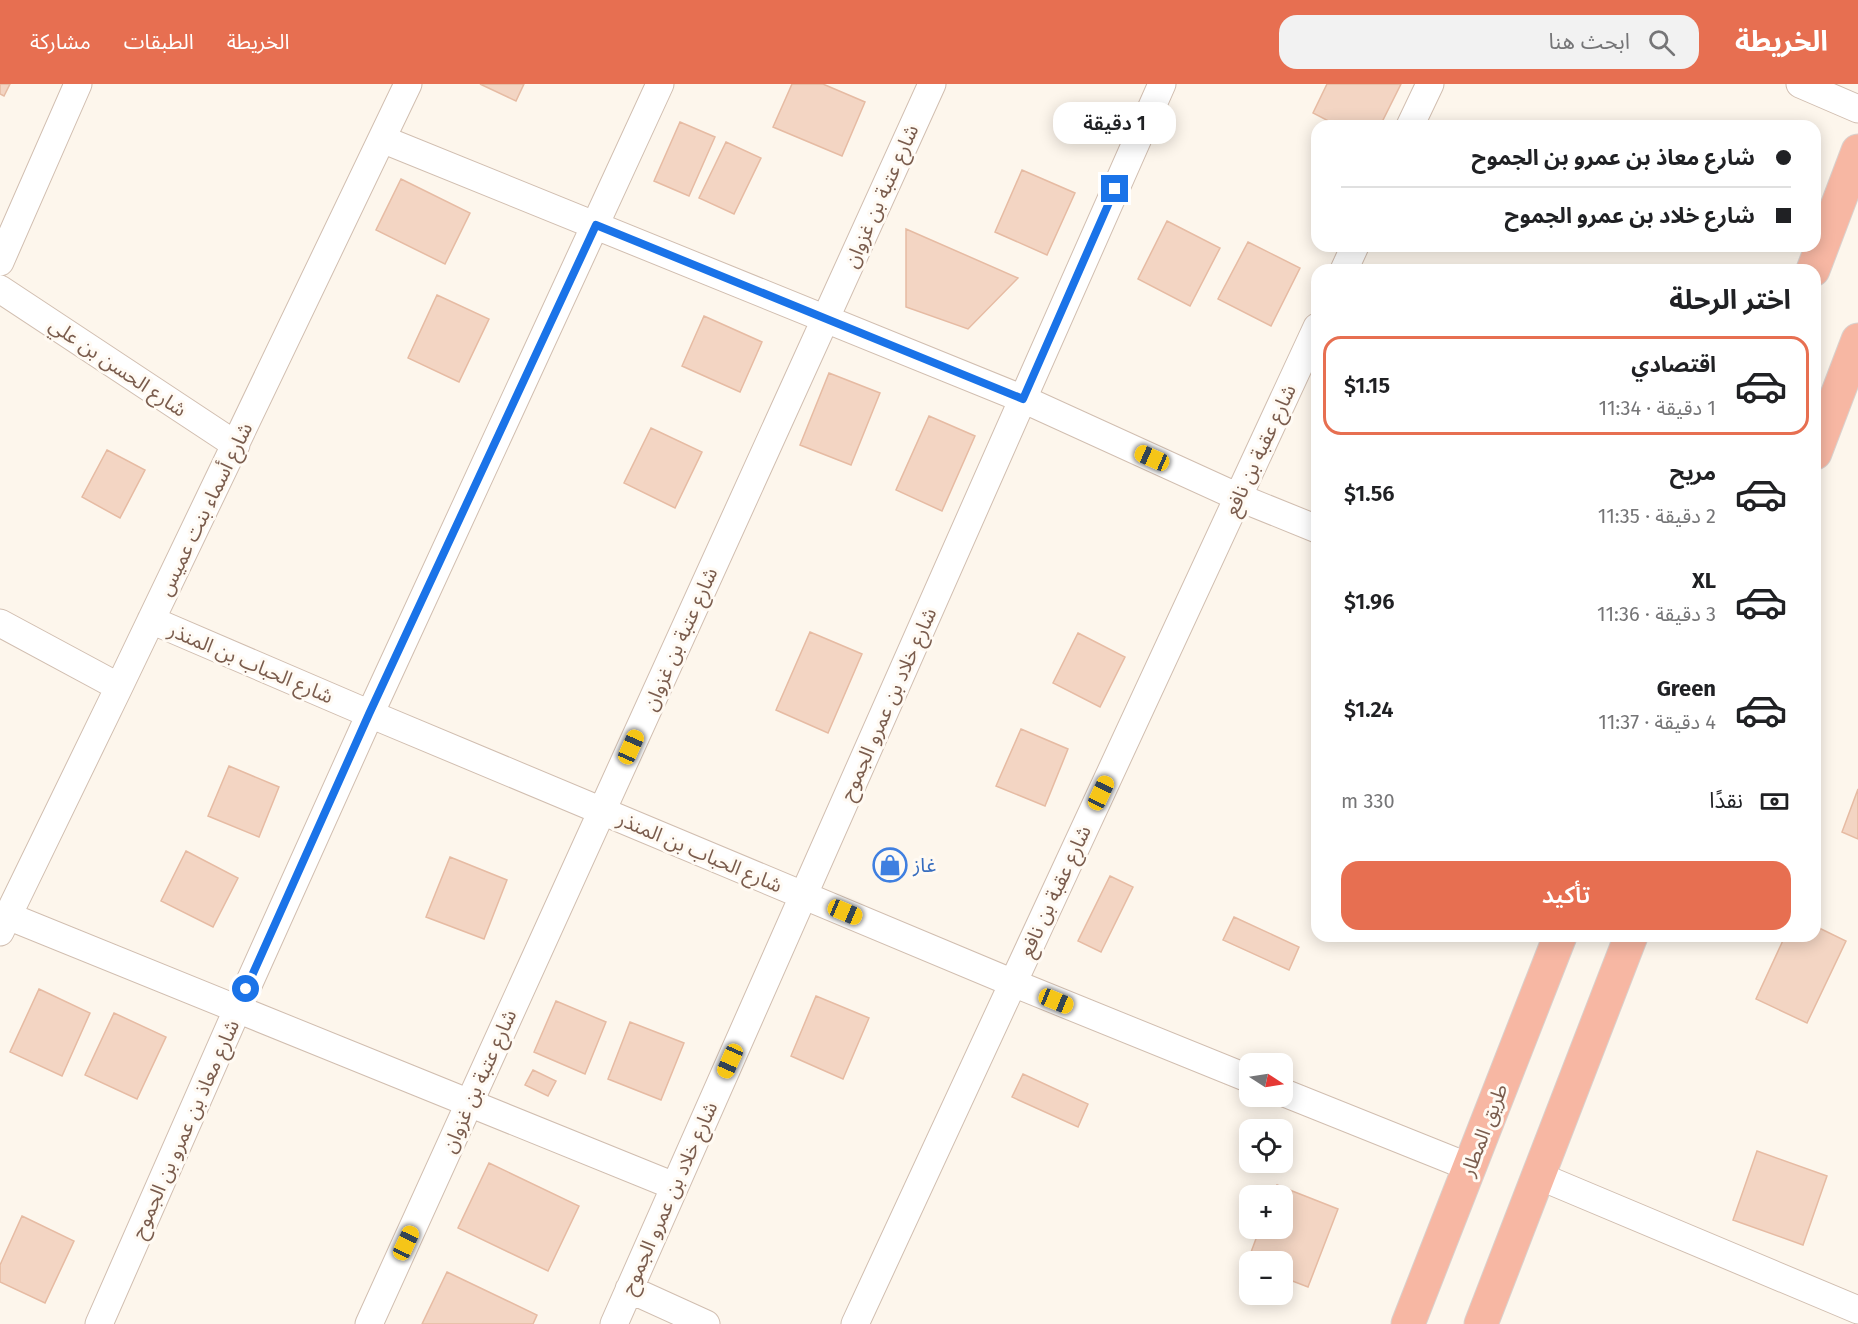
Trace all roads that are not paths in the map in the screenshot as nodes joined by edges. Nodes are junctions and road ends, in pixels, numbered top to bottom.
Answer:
1 (78, 84) edge
2 (408, 84) edge
3 (660, 84) edge
4 (932, 84) edge
5 (1162, 84) edge
6 (1430, 84) edge
7 (1800, 84) edge
8 (1858, 109) edge
9 (1413, 120) edge
10 (382, 139) junction
11 (1858, 151) edge
12 (596, 225) junction
13 (1821, 251) edge
14 (0, 262) edge
15 (0, 289) edge
16 (825, 319) junction
17 (1311, 340) edge
18 (1855, 360) edge
19 (1023, 399) junction
20 (1821, 439) edge
21 (236, 445) junction
22 (1238, 497) junction
23 (1311, 527) edge
24 (151, 621) junction
25 (0, 623) edge
26 (119, 687) junction
27 (369, 714) junction
28 (602, 811) junction
29 (803, 895) junction
30 (4, 924) edge
31 (1558, 942) edge
32 (1629, 942) edge
33 (1012, 983) junction
34 (237, 1010) junction
35 (1239, 1075) edge
36 (1293, 1096) edge
37 (470, 1102) junction
38 (1470, 1167) junction
39 (1539, 1176) junction
40 (674, 1186) junction
41 (629, 1289) junction
42 (1858, 1310) edge
43 (99, 1324) edge
44 (369, 1324) edge
45 (614, 1324) edge
46 (706, 1324) edge
47 (855, 1324) edge
48 (1408, 1324) edge
49 (1481, 1324) edge

1 - 14 street
2 - 10 street, شارع أسماء بنت عميس
3 - 12 street, شارع معاذ بن عمرو بن الجموح
4 - 16 street, شارع عتبة بن غزوان
5 - 19 street, شارع خلاد بن عمرو الجموح
6 - 9 street
7 - 8 street
10 - 12 street
10 - 21 street, شارع أسماء بنت عميس
11 - 13 highway
12 - 16 street
12 - 27 street, شارع معاذ بن عمرو بن الجموح
15 - 21 street, شارع الحسن بن علي
16 - 19 street
16 - 28 street, شارع عتبة بن غزوان
17 - 22 street, شارع عقبة بن نافع
18 - 20 highway
19 - 22 street
19 - 29 street, شارع خلاد بن عمرو الجموح
21 - 24 street, شارع أسماء بنت عميس
22 - 23 street
22 - 33 street, شارع عقبة بن نافع
24 - 26 street, شارع أسماء بنت عميس
24 - 27 street, شارع الحباب بن المنذر
25 - 26 street
26 - 30 street, شارع أسماء بنت عميس
27 - 28 street, شارع الحباب بن المنذر
27 - 34 street, شارع معاذ بن عمرو بن الجموح
28 - 29 street, شارع الحباب بن المنذر
28 - 37 street, شارع عتبة بن غزوان
29 - 33 street, شارع الحباب بن المنذر
29 - 40 street, شارع خلاد بن عمرو الجموح
30 - 34 street
31 - 38 highway, طريق المطار
32 - 39 highway
33 - 35 street, شارع الحباب بن المنذر
33 - 47 street, شارع عقبة بن نافع
34 - 37 street
34 - 43 street, شارع معاذ بن عمرو بن الجموح
36 - 38 street
37 - 40 street
37 - 44 street, شارع عتبة بن غزوان
38 - 48 highway, طريق المطار
39 - 42 street
39 - 49 highway
40 - 41 street, شارع خلاد بن عمرو الجموح
41 - 45 street, شارع خلاد بن عمرو الجموح
41 - 46 street

